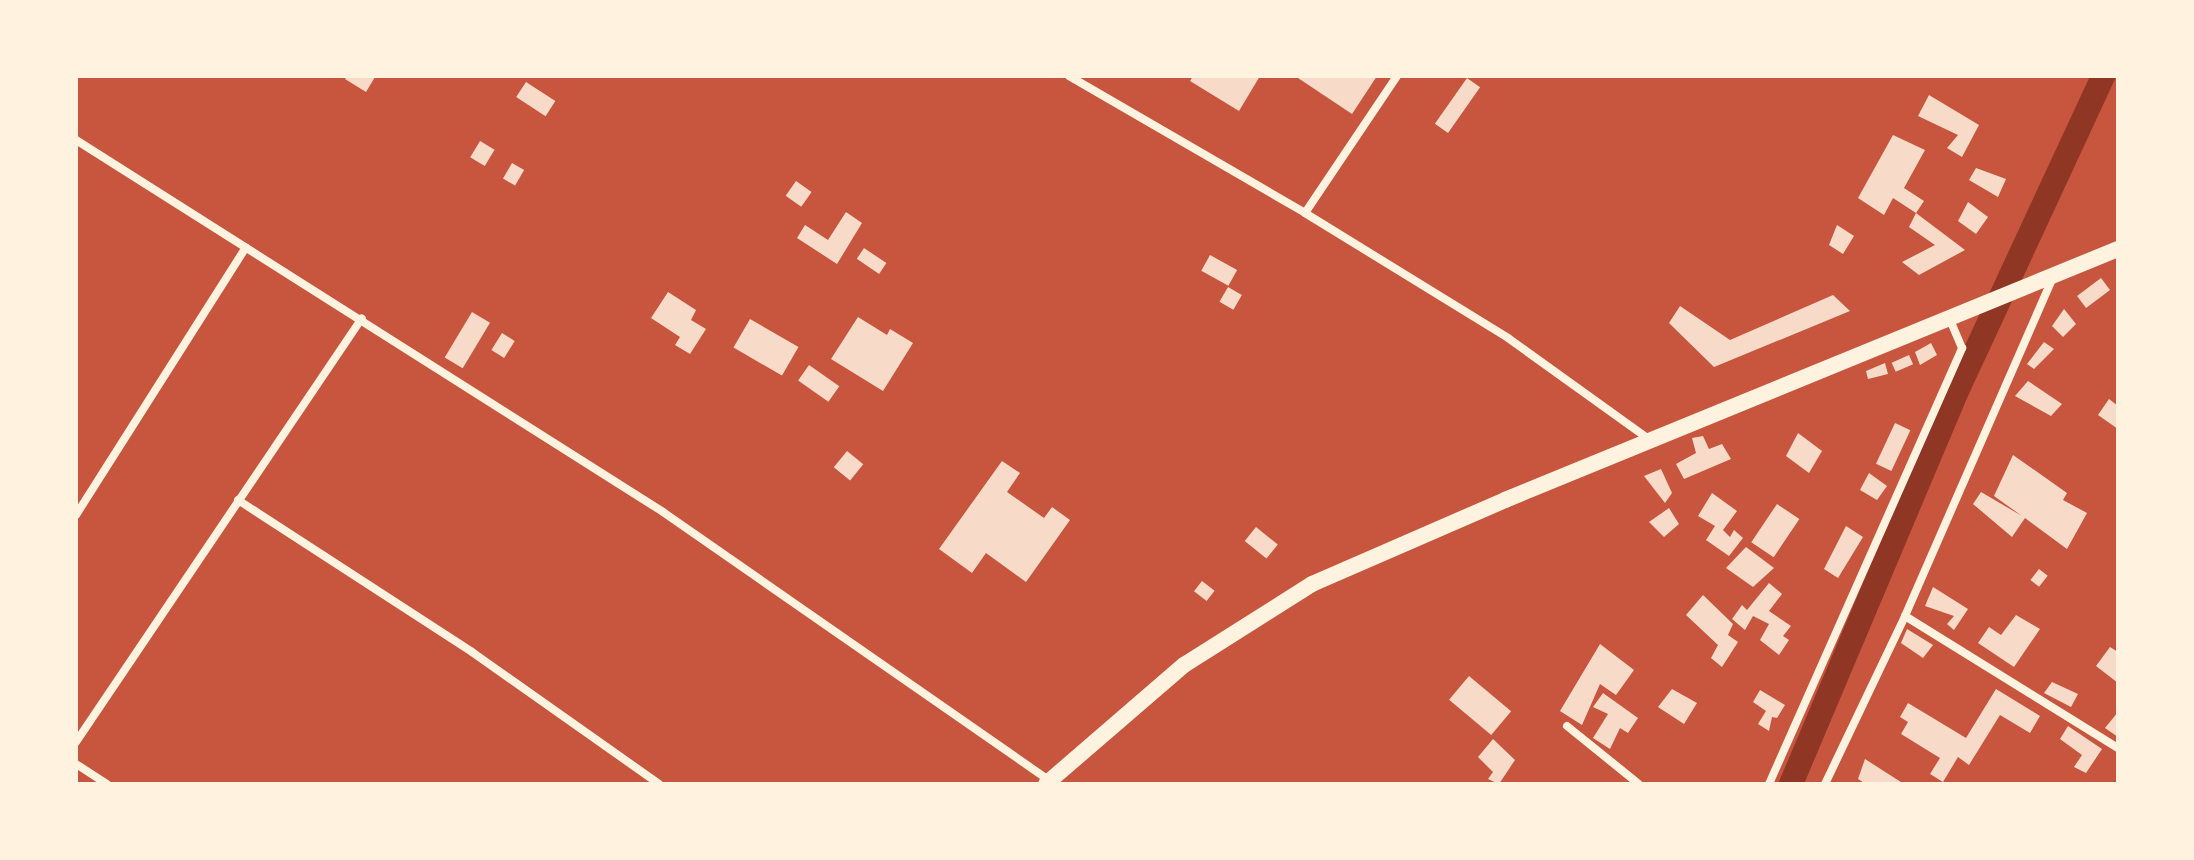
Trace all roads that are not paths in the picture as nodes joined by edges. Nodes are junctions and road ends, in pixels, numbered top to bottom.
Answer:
1 (1069, 76) edge
2 (1397, 76) edge
3 (76, 140) edge
4 (1305, 213) junction
5 (246, 247) junction
6 (2118, 249) edge
7 (2055, 273) junction
8 (1949, 317) junction
9 (362, 318) junction
10 (1651, 440) junction
11 (238, 500) junction
12 (76, 515) edge
13 (1905, 616) junction
14 (1567, 726) dead end
15 (76, 742) edge
16 (2118, 748) edge
17 (76, 764) edge
18 (1048, 782) edge
19 (107, 784) edge
20 (659, 784) edge
21 (1639, 784) edge
22 (1769, 784) edge
23 (1825, 784) edge

1 - 4 street
2 - 4 street
3 - 5 street
4 - 10 street
5 - 9 street
5 - 12 street
6 - 7 main road
7 - 8 main road
7 - 13 street
8 - 10 main road
8 - 22 street
9 - 11 street
9 - 18 street
10 - 18 main road
11 - 15 street
11 - 20 street
13 - 16 street
13 - 23 street
14 - 21 street
17 - 19 street

